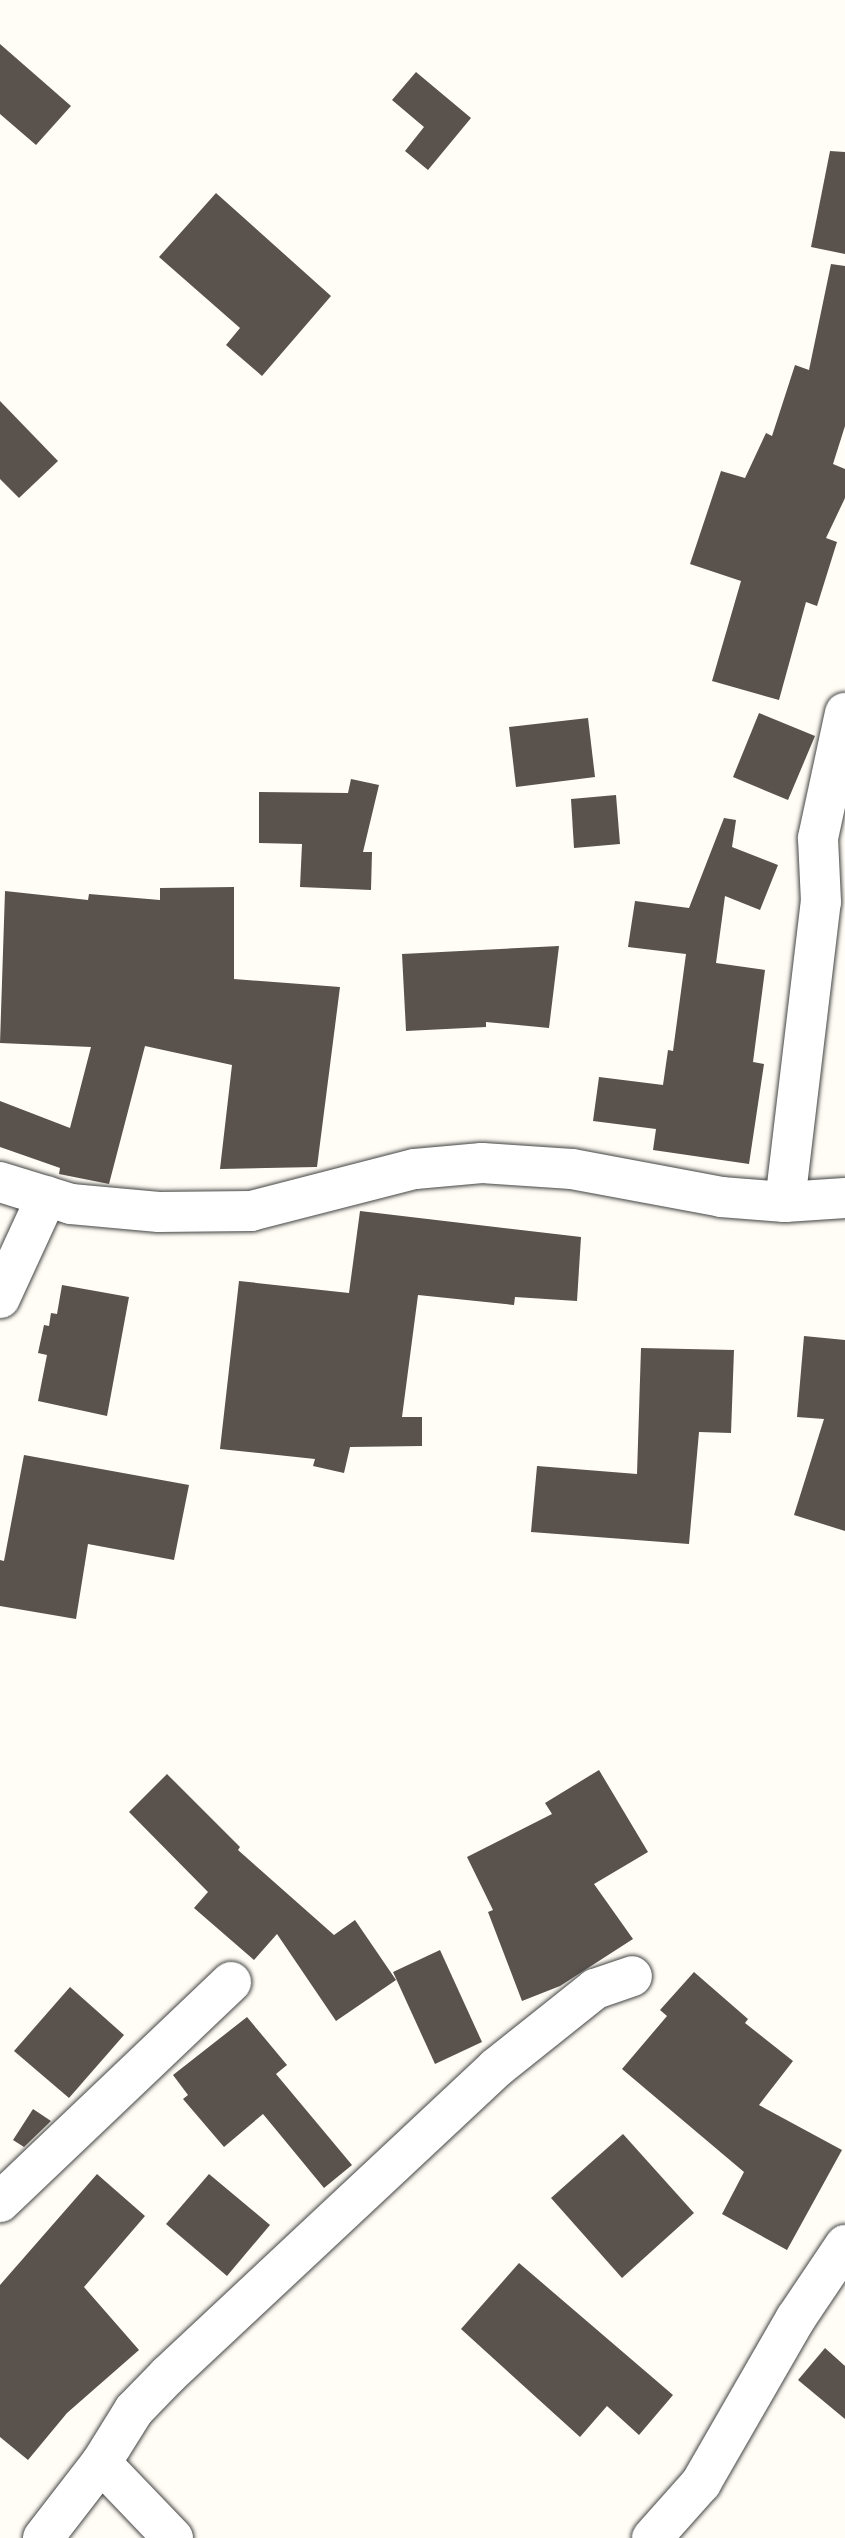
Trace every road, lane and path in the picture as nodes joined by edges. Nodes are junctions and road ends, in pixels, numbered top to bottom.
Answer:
1 (845, 712) edge
2 (0, 1182) edge
3 (47, 1196) junction
4 (845, 1198) edge
5 (785, 1202) junction
6 (0, 1298) edge
7 (632, 1976) dead end
8 (231, 1982) dead end
9 (0, 2202) edge
10 (845, 2245) edge
11 (101, 2463) junction
12 (43, 2538) edge
13 (173, 2538) edge
14 (652, 2538) edge

1 - 5 street
2 - 3 street
3 - 5 street
3 - 6 street
4 - 5 street
7 - 11 street
8 - 9 street
10 - 14 street
11 - 12 street
11 - 13 street

